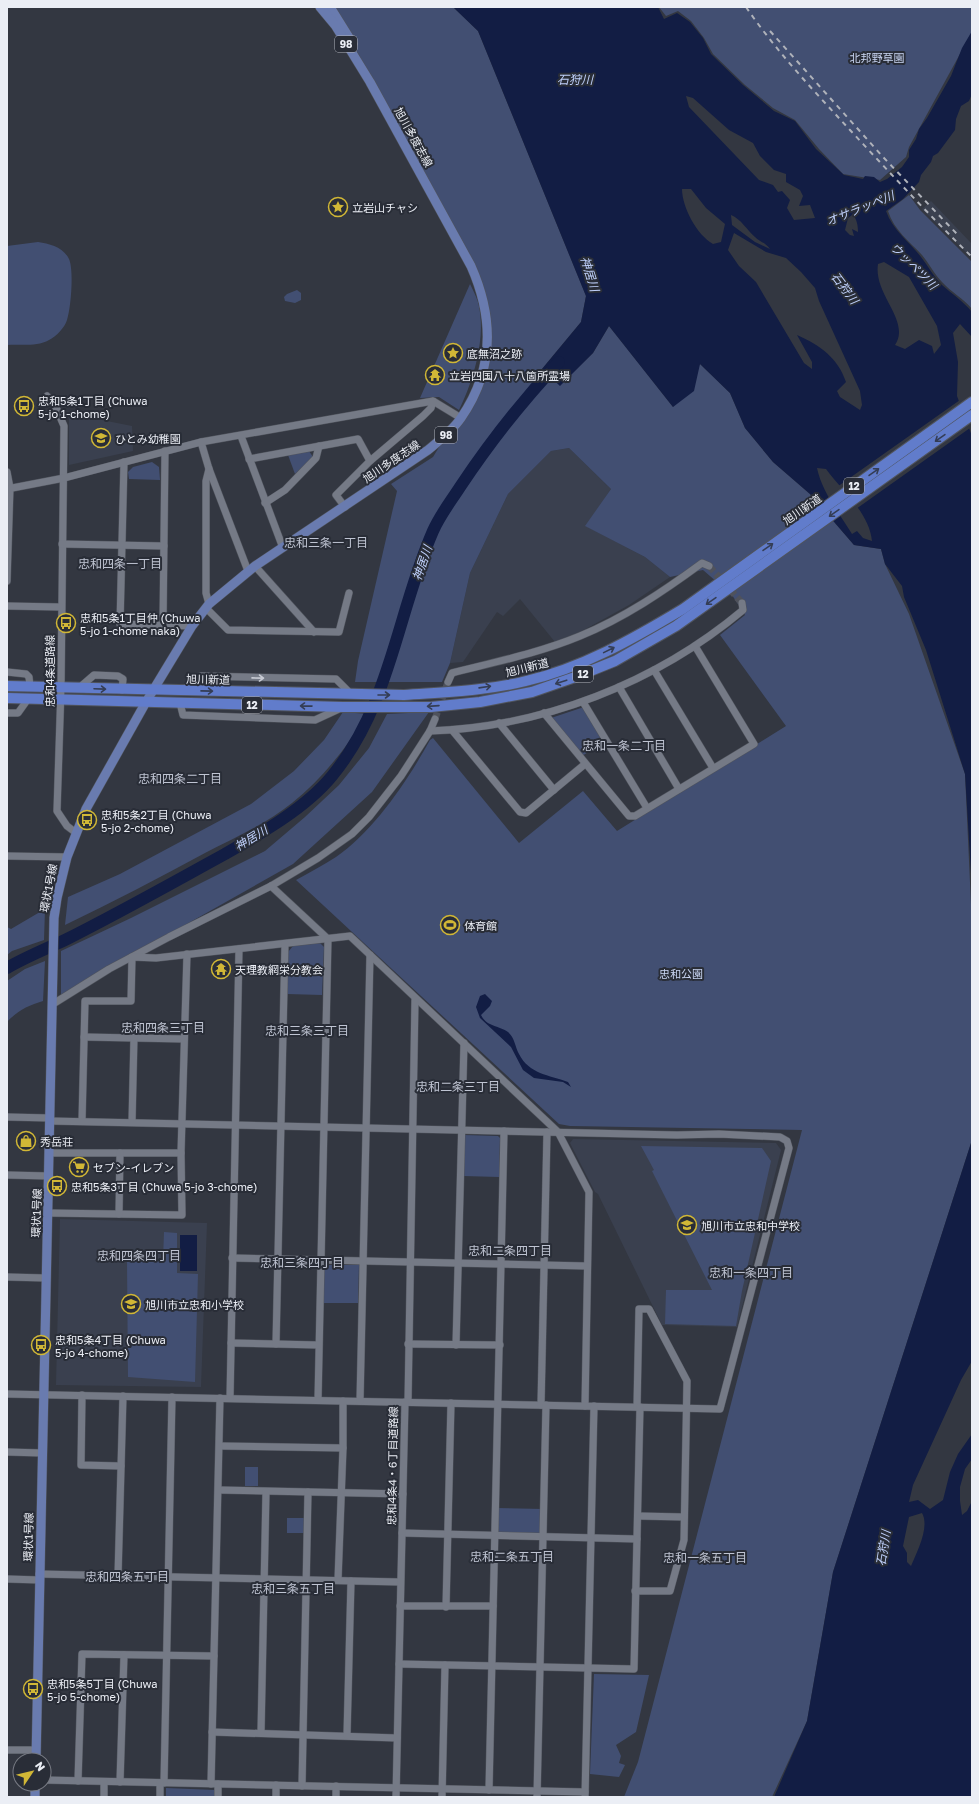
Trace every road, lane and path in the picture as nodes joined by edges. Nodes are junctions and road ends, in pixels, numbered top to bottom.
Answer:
1 (320, 7) edge
2 (330, 7) edge
3 (370, 82) junction
4 (47, 396) dead end
5 (433, 401) junction
6 (972, 402) edge
7 (972, 415) edge
8 (461, 418) junction
9 (241, 436) junction
10 (201, 442) junction
11 (318, 446) junction
12 (165, 451) junction
13 (249, 459) junction
14 (370, 461) junction
15 (124, 462) junction
16 (209, 468) junction
17 (7, 472) edge
18 (64, 478) junction
19 (9, 489) edge
20 (265, 503) junction
21 (345, 507) junction
22 (62, 544) junction
23 (122, 546) junction
24 (164, 546) junction
25 (284, 548) junction
26 (709, 566) dead end
27 (252, 568) junction
28 (7, 581) edge
29 (349, 593) dead end
30 (742, 603) dead end
31 (7, 606) edge
32 (208, 606) junction
33 (60, 607) junction
34 (163, 624) junction
35 (192, 626) junction
36 (314, 632) junction
37 (695, 646) junction
38 (654, 670) junction
39 (7, 672) edge
40 (448, 682) tunnel mouth
41 (7, 686) edge
42 (30, 686) junction
43 (619, 687) junction
44 (61, 688) junction
45 (154, 690) junction
46 (182, 691) junction
47 (351, 694) junction
48 (7, 698) edge
49 (28, 699) junction
50 (60, 699) junction
51 (146, 702) junction
52 (582, 702) junction
53 (7, 713) edge
54 (544, 714) junction
55 (435, 719) tunnel mouth
56 (499, 723) junction
57 (452, 730) junction
58 (430, 731) junction
59 (585, 764) junction
60 (713, 768) junction
61 (680, 789) junction
62 (554, 790) junction
63 (647, 808) junction
64 (76, 832) junction
65 (7, 856) edge
66 (67, 857) junction
67 (271, 886) junction
68 (328, 939) junction
69 (285, 944) junction
70 (239, 948) junction
71 (187, 954) junction
72 (370, 955) junction
73 (132, 957) junction
74 (415, 1000) junction
75 (53, 1004) junction
76 (84, 1037) junction
77 (134, 1037) junction
78 (184, 1039) junction
79 (464, 1043) junction
80 (7, 1117) edge
81 (50, 1119) junction
82 (82, 1121) junction
83 (132, 1122) junction
84 (182, 1123) junction
85 (235, 1124) junction
86 (281, 1125) junction
87 (324, 1126) junction
88 (366, 1128) junction
89 (413, 1129) junction
90 (461, 1130) junction
91 (504, 1131) junction
92 (547, 1132) junction
93 (558, 1132) junction
94 (50, 1153) junction
95 (120, 1153) junction
96 (181, 1153) junction
97 (7, 1175) edge
98 (49, 1176) junction
99 (48, 1213) junction
100 (119, 1214) junction
101 (232, 1258) junction
102 (278, 1258) junction
103 (320, 1260) junction
104 (363, 1261) junction
105 (410, 1262) junction
106 (458, 1263) junction
107 (501, 1264) junction
108 (544, 1265) junction
109 (587, 1266) junction
110 (7, 1277) edge
111 (46, 1278) junction
112 (231, 1343) junction
113 (276, 1344) junction
114 (408, 1344) junction
115 (318, 1345) junction
116 (456, 1345) junction
117 (500, 1345) junction
118 (7, 1394) edge
119 (43, 1395) junction
120 (82, 1395) junction
121 (123, 1396) junction
122 (172, 1397) junction
123 (220, 1398) junction
124 (230, 1398) junction
125 (318, 1400) junction
126 (343, 1401) junction
127 (360, 1401) junction
128 (406, 1402) junction
129 (451, 1403) junction
130 (498, 1404) junction
131 (543, 1405) junction
132 (585, 1406) junction
133 (594, 1406) junction
134 (638, 1407) junction
135 (686, 1408) junction
136 (220, 1446) junction
137 (343, 1448) junction
138 (7, 1452) edge
139 (42, 1453) junction
140 (121, 1466) junction
141 (219, 1490) junction
142 (266, 1492) junction
143 (308, 1492) junction
144 (341, 1492) junction
145 (402, 1494) junction
146 (638, 1516) junction
147 (684, 1517) junction
148 (402, 1533) junction
149 (448, 1534) junction
150 (494, 1536) junction
151 (543, 1537) junction
152 (591, 1538) junction
153 (637, 1539) junction
154 (118, 1576) junction
155 (39, 1577) junction
156 (168, 1577) junction
157 (216, 1578) junction
158 (7, 1579) edge
159 (264, 1579) junction
160 (307, 1580) junction
161 (338, 1580) junction
162 (351, 1581) junction
163 (400, 1582) junction
164 (636, 1591) junction
165 (400, 1606) junction
166 (493, 1606) junction
167 (446, 1607) junction
168 (124, 1655) junction
169 (166, 1656) junction
170 (214, 1656) junction
171 (399, 1664) junction
172 (445, 1665) junction
173 (491, 1666) junction
174 (540, 1667) junction
175 (588, 1668) junction
176 (212, 1732) junction
177 (261, 1733) junction
178 (304, 1734) junction
179 (347, 1735) junction
180 (397, 1738) junction
181 (7, 1750) edge
182 (36, 1750) joint
183 (52, 1780) edge
184 (78, 1781) junction
185 (104, 1782) junction
186 (120, 1782) junction
187 (162, 1783) junction
188 (215, 1784) junction
189 (276, 1785) junction
190 (302, 1786) junction
191 (336, 1786) junction
192 (396, 1787) junction
193 (442, 1789) junction
194 (489, 1790) junction
195 (537, 1794) edge
196 (585, 1794) edge
197 (104, 1797) edge
198 (160, 1797) edge
199 (218, 1797) edge
200 (276, 1797) edge
201 (336, 1797) edge
202 (396, 1797) edge
203 (442, 1797) edge

1 - 3 main road, 旭川多度志線 / 98
2 - 3 main road, 旭川多度志線 / 98
3 - 8 main road, 旭川多度志線 / 98
4 - 18 street, 忠和4条道路線
5 - 8 street
5 - 9 street
5 - 14 street
47 -> 6 highway, 旭川新道 / 12
7 -> 51 highway, 旭川新道 / 12
8 - 21 main road, 旭川多度志線 / 98
9 - 10 street
9 - 13 street
10 - 12 street
10 - 16 street
11 - 13 street
11 - 14 street
11 - 20 street
12 - 15 street
12 - 24 street
13 - 20 street
14 - 21 street
15 - 18 street
15 - 23 street
16 - 27 street
16 - 32 street
17 - 19 street
18 - 19 street
18 - 22 street, 忠和4条道路線
19 - 28 street
20 - 25 street
21 - 25 main road, 旭川多度志線 / 98
22 - 23 street
22 - 33 street, 忠和4条道路線
23 - 24 street
23 - 34 street
24 - 34 street
25 - 27 main road, 旭川多度志線 / 98
26 - 40 street
27 - 32 main road, 旭川多度志線 / 98
27 - 36 street
29 - 36 street
30 - 37 street
31 - 33 street
32 - 35 main road, 旭川多度志線 / 98
32 - 36 street
33 - 44 street, 忠和4条道路線
34 - 35 street
35 - 45 main road, 旭川多度志線 / 98
37 - 38 street
37 - 60 street
38 - 43 street
38 - 60 street
39 - 42 street
41 - 42 highway, 旭川新道 / 12
42 - 44 highway, 旭川新道 / 12
43 - 52 street
43 - 61 street
44 -> 45 highway, 旭川新道 / 12
44 - 50 street, 忠和4条道路線
45 - 46 highway, 旭川新道 / 12
45 - 51 main road, 環状1号線
46 -> 47 highway, 旭川新道 / 12
46 -> 47 street
48 - 49 highway, 旭川新道 / 12
49 - 50 highway, 旭川新道 / 12
49 - 53 street
50 - 51 highway, 旭川新道 / 12
50 - 64 street, 忠和4条道路線
51 - 64 main road, 環状1号線
52 - 54 street
52 - 63 street
54 - 56 street
54 - 59 street
55 - 58 street
56 - 57 street
56 - 62 street
57 - 58 street
57 - 62 street
58 - 67 street
59 - 62 street
59 - 63 street
60 - 61 street
61 - 63 street
64 - 66 main road, 環状1号線
65 - 66 street
66 - 75 main road, 環状1号線
67 - 68 street
67 - 73 street
68 - 69 street
68 - 72 street
68 - 87 street
69 - 70 street
69 - 86 street
70 - 71 street
70 - 85 street
71 - 73 street
71 - 78 street
72 - 74 street
72 - 88 street
73 - 75 street
73 - 76 street
74 - 79 street
74 - 89 street
75 - 81 main road, 環状1号線
76 - 77 street
76 - 82 street
77 - 78 street
77 - 83 street
78 - 84 street
79 - 90 street
79 - 93 street
80 - 81 street
81 - 82 street
81 - 94 main road, 環状1号線
82 - 83 street
83 - 84 street
84 - 85 street
84 - 96 street
85 - 86 street
85 - 101 street
86 - 87 street
86 - 102 street
87 - 88 street
87 - 103 street
88 - 89 street
88 - 104 street
89 - 90 street
89 - 105 street
90 - 91 street
90 - 106 street
91 - 92 street
91 - 107 street
92 - 93 street
92 - 108 street
93 - 109 street
93 - 135 street
94 - 95 street
94 - 98 main road, 環状1号線
95 - 96 street
95 - 100 street
96 - 100 street
97 - 98 street
98 - 99 main road, 環状1号線
99 - 100 street
99 - 111 main road, 環状1号線
101 - 102 street
101 - 112 street
102 - 103 street
102 - 113 street
103 - 104 street
103 - 115 street
104 - 105 street
104 - 127 street
105 - 106 street
105 - 114 street
106 - 107 street
106 - 116 street
107 - 108 street
107 - 117 street
108 - 109 street
108 - 131 street
109 - 132 street
110 - 111 street
111 - 119 main road, 環状1号線
112 - 113 street
112 - 124 street
113 - 115 street
114 - 116 street
114 - 128 street
115 - 125 street
116 - 117 street
117 - 130 street
118 - 119 street, 忠和4条4・6丁目道路線
119 - 120 street, 忠和4条4・6丁目道路線
119 - 139 main road, 環状1号線
120 - 121 street, 忠和4条4・6丁目道路線
120 - 140 street
121 - 122 street, 忠和4条4・6丁目道路線
121 - 140 street
122 - 123 street, 忠和4条4・6丁目道路線
122 - 156 street
123 - 124 street, 忠和4条4・6丁目道路線
123 - 136 street
124 - 125 street, 忠和4条4・6丁目道路線
125 - 126 street, 忠和4条4・6丁目道路線
126 - 127 street, 忠和4条4・6丁目道路線
126 - 137 street
127 - 128 street, 忠和4条4・6丁目道路線
128 - 129 street
128 - 145 street, 忠和4条4・6丁目道路線
129 - 130 street
129 - 149 street
130 - 131 street
130 - 150 street
131 - 132 street
131 - 151 street
132 - 133 street
133 - 134 street
133 - 152 street
134 - 135 street
134 - 135 street
134 - 146 street
135 - 147 street
136 - 137 street
136 - 141 street
137 - 144 street
138 - 139 street
139 - 155 main road, 環状1号線
140 - 154 street
141 - 142 street
141 - 157 street
142 - 143 street
142 - 159 street
143 - 144 street
143 - 160 street
144 - 145 street
144 - 161 street
145 - 148 street, 忠和4条4・6丁目道路線
146 - 147 street
146 - 153 street
147 - 164 street
148 - 149 street
148 - 163 street, 忠和4条4・6丁目道路線
149 - 150 street
149 - 167 street
150 - 151 street
150 - 166 street
151 - 152 street
151 - 174 street
152 - 153 street
152 - 175 street
153 - 164 street
154 - 155 street
154 - 156 street
155 - 158 street
155 - 182 main road, 環状1号線
156 - 157 street
156 - 169 street
157 - 159 street
157 - 170 street
159 - 160 street
159 - 177 street
160 - 161 street
160 - 178 street
161 - 162 street
162 - 163 street
162 - 179 street
163 - 165 street, 忠和4条4・6丁目道路線
164 - 175 street
165 - 167 street
165 - 171 street, 忠和4条4・6丁目道路線
166 - 167 street
166 - 173 street
168 - 169 street
168 - 184 street
168 - 186 street
169 - 170 street
169 - 187 street
170 - 176 street
171 - 172 street
171 - 180 street, 忠和4条4・6丁目道路線
172 - 173 street
172 - 193 street
173 - 174 street
173 - 194 street
174 - 175 street
174 - 195 street
175 - 196 street
176 - 177 street
176 - 188 street
177 - 178 street
178 - 179 street
178 - 190 street
179 - 180 street
180 - 192 street, 忠和4条4・6丁目道路線
181 - 182 street
183 - 184 street
184 - 185 street
185 - 186 street
185 - 197 street
186 - 187 street
187 - 188 street
187 - 198 street
188 - 189 street
188 - 199 street
189 - 190 street
189 - 200 street
190 - 191 street
191 - 192 street
191 - 201 street
192 - 193 street
192 - 202 street, 忠和4条4・6丁目道路線
193 - 194 street
193 - 203 street
194 - 195 street
195 - 196 street

